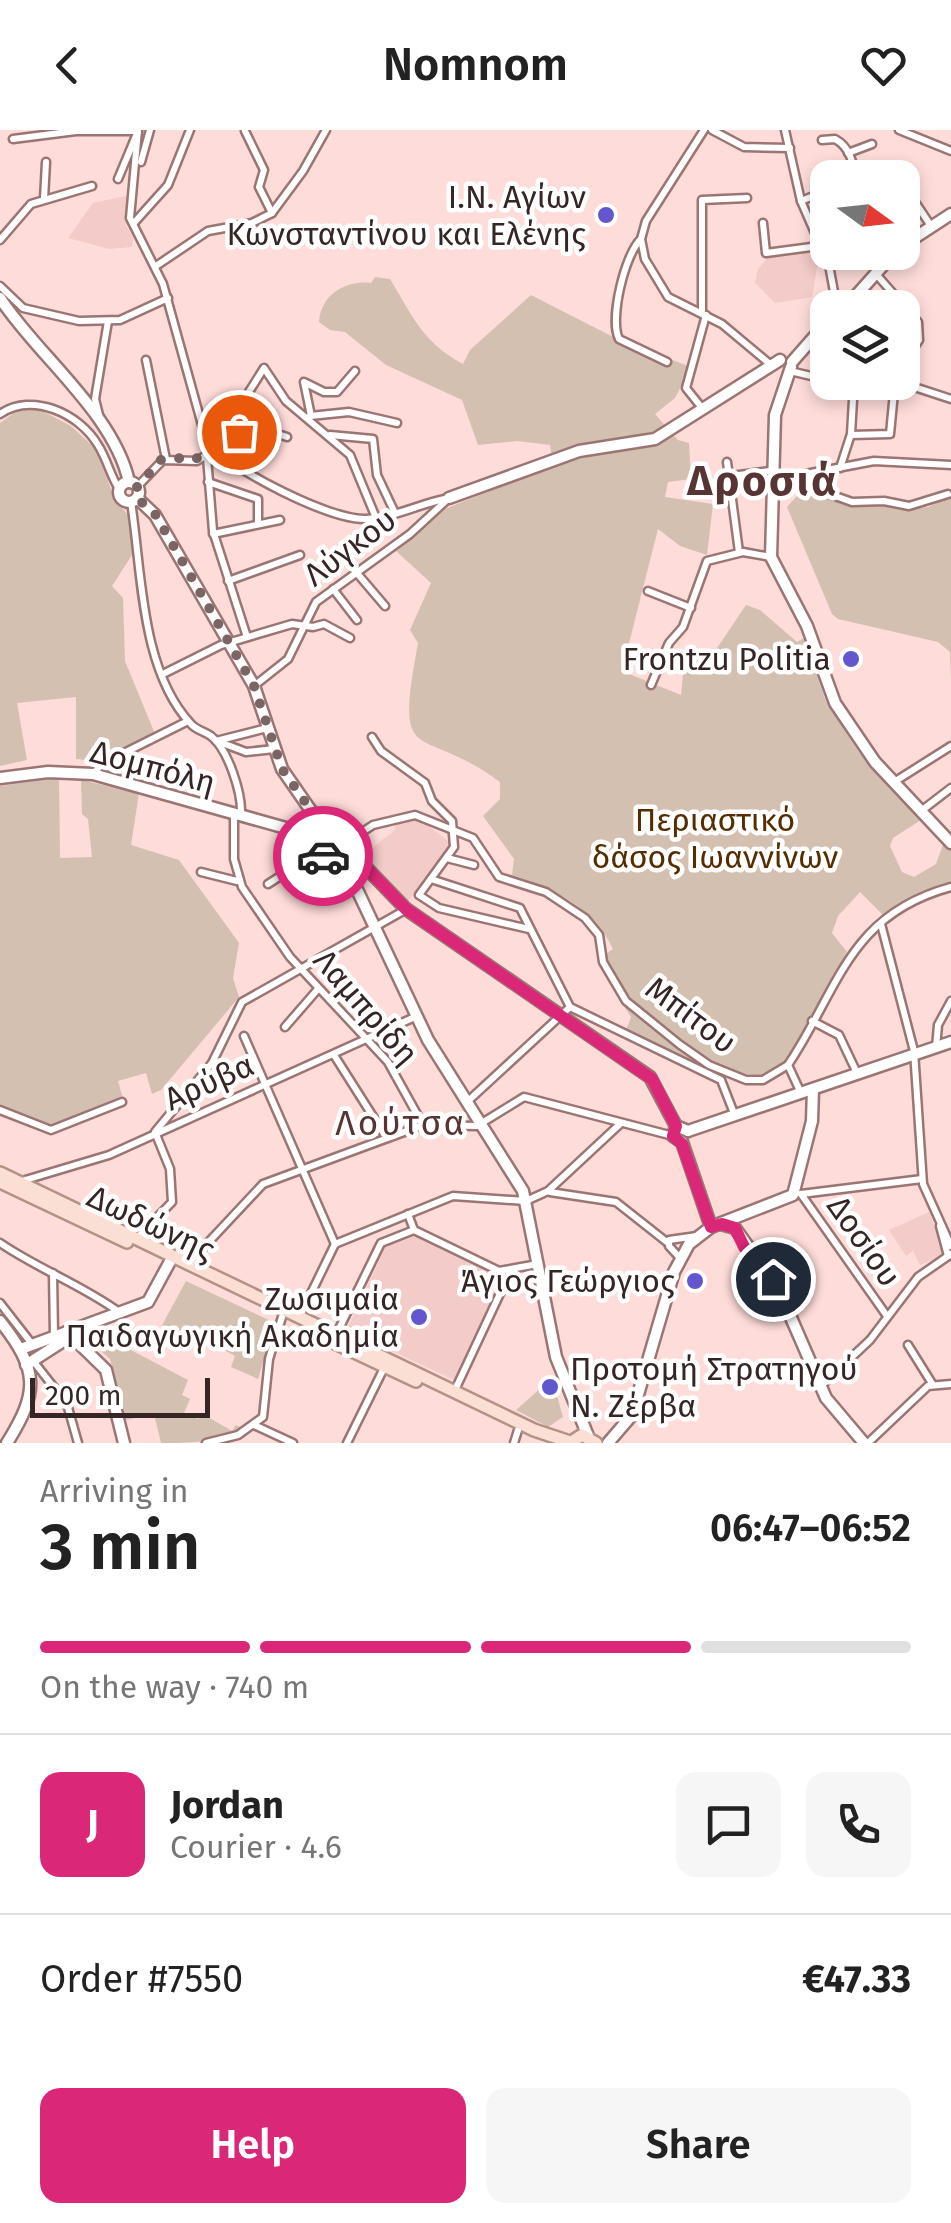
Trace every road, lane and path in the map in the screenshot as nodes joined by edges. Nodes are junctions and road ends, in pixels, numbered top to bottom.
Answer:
1 (138, 130) edge
2 (150, 130) edge
3 (190, 130) edge
4 (326, 130) edge
5 (704, 130) edge
6 (712, 130) edge
7 (785, 130) edge
8 (898, 130) edge
9 (245, 131) edge
10 (13, 139) dead end
11 (822, 140) dead end
12 (872, 144) dead end
13 (790, 148) junction
14 (951, 152) edge
15 (848, 153) junction
16 (849, 160) edge
17 (46, 162) dead end
18 (136, 178) junction
19 (118, 179) dead end
20 (92, 186) dead end
21 (810, 197) edge
22 (747, 198) dead end
23 (44, 199) junction
24 (801, 201) junction
25 (920, 210) edge
26 (272, 213) junction
27 (951, 214) edge
28 (762, 223) dead end
29 (132, 224) junction
30 (810, 224) edge
31 (931, 226) junction
32 (920, 234) edge
33 (641, 239) junction
34 (0, 240) edge
35 (810, 247) edge
36 (156, 266) junction
37 (880, 270) edge
38 (876, 274) junction
39 (0, 286) edge
40 (860, 290) edge
41 (890, 290) edge
42 (0, 298) edge
43 (168, 298) junction
44 (704, 313) junction
45 (108, 321) junction
46 (810, 338) edge
47 (146, 360) dead end
48 (666, 362) dead end
49 (784, 366) junction
50 (355, 371) dead end
51 (810, 374) edge
52 (920, 389) edge
53 (951, 399) edge
54 (851, 400) edge
55 (895, 400) edge
56 (0, 402) edge
57 (13, 405) junction
58 (702, 408) junction
59 (0, 414) edge
60 (308, 416) junction
61 (97, 421) junction
62 (397, 423) dead end
63 (224, 432) junction
64 (330, 435) junction
65 (851, 435) junction
66 (287, 437) dead end
67 (214, 450) junction
68 (207, 457) junction
69 (166, 459) junction
70 (727, 462) dead end
71 (951, 465) edge
72 (840, 470) junction
73 (731, 476) junction
74 (770, 476) junction
75 (784, 478) junction
76 (208, 482) junction
77 (131, 492) junction
78 (948, 494) dead end
79 (449, 498) junction
80 (395, 513) junction
81 (376, 518) junction
82 (280, 520) dead end
83 (258, 524) junction
84 (213, 534) junction
85 (740, 552) junction
86 (300, 555) dead end
87 (771, 556) junction
88 (356, 572) junction
89 (228, 581) junction
90 (334, 588) junction
91 (648, 591) dead end
92 (386, 606) dead end
93 (691, 608) junction
94 (357, 620) dead end
95 (306, 626) junction
96 (247, 637) junction
97 (350, 638) dead end
98 (230, 642) junction
99 (163, 674) junction
100 (651, 684) dead end
101 (254, 686) junction
102 (188, 721) junction
103 (267, 728) junction
104 (372, 737) dead end
105 (216, 740) junction
106 (951, 746) edge
107 (274, 749) junction
108 (93, 774) junction
109 (0, 778) edge
110 (892, 783) junction
111 (951, 788) edge
112 (920, 812) junction
113 (238, 814) junction
114 (454, 830) junction
115 (352, 838) junction
116 (320, 841) junction
117 (951, 844) edge
118 (447, 858) junction
119 (349, 859) junction
120 (474, 865) dead end
121 (201, 872) dead end
122 (431, 879) junction
123 (239, 881) junction
124 (268, 884) dead end
125 (951, 887) edge
126 (433, 905) junction
127 (406, 909) junction
128 (422, 920) junction
129 (880, 924) junction
130 (375, 928) junction
131 (530, 930) junction
132 (300, 969) junction
133 (318, 989) junction
134 (951, 1001) edge
135 (566, 1011) junction
136 (416, 1016) junction
137 (812, 1020) junction
138 (285, 1027) dead end
139 (244, 1036) dead end
140 (367, 1039) junction
141 (951, 1042) edge
142 (936, 1048) junction
143 (334, 1055) junction
144 (915, 1055) junction
145 (788, 1064) junction
146 (858, 1074) junction
147 (265, 1084) junction
148 (813, 1089) junction
149 (801, 1093) junction
150 (122, 1102) dead end
151 (468, 1102) junction
152 (0, 1110) edge
153 (735, 1116) junction
154 (812, 1116) junction
155 (482, 1122) junction
156 (423, 1124) junction
157 (620, 1124) junction
158 (679, 1131) junction
159 (155, 1134) junction
160 (386, 1138) junction
161 (302, 1168) junction
162 (0, 1173) edge
163 (922, 1179) junction
164 (0, 1182) edge
165 (20, 1182) junction
166 (548, 1192) junction
167 (798, 1194) junction
168 (526, 1201) junction
169 (408, 1214) junction
170 (714, 1225) junction
171 (940, 1226) junction
172 (374, 1227) junction
173 (414, 1230) junction
174 (697, 1236) junction
175 (137, 1238) junction
176 (0, 1242) edge
177 (381, 1243) junction
178 (668, 1243) junction
179 (335, 1244) junction
180 (951, 1246) edge
181 (949, 1255) edge
182 (680, 1258) junction
183 (172, 1259) junction
184 (188, 1263) junction
185 (538, 1264) junction
186 (511, 1270) junction
187 (53, 1272) junction
188 (0, 1303) edge
189 (120, 1313) junction
190 (887, 1316) junction
191 (282, 1317) junction
192 (300, 1317) junction
193 (0, 1322) edge
194 (69, 1334) junction
195 (337, 1335) junction
196 (54, 1337) junction
197 (908, 1345) dead end
198 (27, 1347) junction
199 (30, 1364) junction
200 (385, 1367) junction
201 (934, 1384) junction
202 (951, 1384) edge
203 (820, 1387) junction
204 (454, 1391) junction
205 (253, 1424) junction
206 (521, 1434) edge
207 (234, 1440) edge
208 (600, 1440) edge
209 (570, 1442) edge
210 (7, 1443) edge
211 (78, 1443) edge
212 (124, 1443) edge
213 (206, 1443) edge
214 (294, 1443) edge
215 (347, 1443) edge
216 (549, 1443) edge
217 (866, 1443) edge

1 - 10 street
1 - 18 street
1 - 19 street
2 - 18 street
3 - 29 street
4 - 26 street
5 - 33 street
6 - 13 street
7 - 13 street
8 - 14 street
9 - 26 street
11 - 15 street
12 - 15 street
13 - 24 street
15 - 16 street
17 - 23 street
18 - 29 street
20 - 23 street
21 - 24 street
22 - 44 street
23 - 34 street
24 - 30 street
25 - 31 street
26 - 36 street
27 - 31 street
28 - 35 street
29 - 36 street
31 - 32 street
33 - 44 street
33 - 48 street
36 - 43 street
37 - 38 street
38 - 40 street
38 - 41 street
39 - 45 street
42 - 61 street
43 - 45 street
43 - 67 street
44 - 49 street
44 - 58 street
45 - 61 street
46 - 49 street
47 - 69 street
49 - 51 street
49 - 58 street
49 - 74 street
50 - 60 street
52 - 53 street
54 - 65 street
55 - 65 street
56 - 57 street
57 - 59 street
57 - 77 street
58 - 79 street
60 - 62 street
60 - 63 street
60 - 64 street
61 - 77 street
63 - 66 street
63 - 67 street
64 - 80 street
64 - 81 street
65 - 72 street
67 - 68 street
67 - 81 street
68 - 69 street
68 - 76 street
69 - 77 street
70 - 73 street
71 - 72 street
72 - 75 street
73 - 74 street
73 - 85 street
74 - 75 street
74 - 87 street
75 - 78 street
76 - 83 street
76 - 84 street
77 - 98 street
77 - 99 street
79 - 80 street
79 - 88 street, Λύγκου
80 - 81 street
82 - 83 street
83 - 84 street
84 - 89 street
85 - 87 street
85 - 93 street
86 - 89 street
87 - 110 street
88 - 90 street, Λύγκου
88 - 92 street
89 - 96 street
90 - 94 street
90 - 95 street, Λύγκου
91 - 93 street
93 - 100 street
95 - 96 street
95 - 97 street
95 - 101 street, Λύγκου
96 - 98 street
98 - 99 street
98 - 101 street
99 - 102 street
101 - 103 street
102 - 105 street
102 - 108 street
103 - 105 street
103 - 107 street
104 - 114 street
105 - 107 street
105 - 113 street, Λαμπρίδη
106 - 110 street
107 - 116 street
108 - 109 street, Δομπόλη
108 - 113 street, Δομπόλη
110 - 112 street
111 - 112 street
112 - 117 street
113 - 116 street, Δομπόλη
113 - 123 street, Λαμπρίδη
114 - 115 street, Μπίτου
114 - 118 street
114 - 145 street, Μπίτου
115 - 116 street
115 - 119 street
116 - 119 street
116 - 124 street
118 - 120 street
118 - 122 street
119 - 127 street
119 - 130 street
121 - 123 street
122 - 126 street
122 - 131 street
123 - 132 street, Λαμπρίδη
125 - 129 street
126 - 128 street
126 - 131 street
127 - 128 street
127 - 130 street
128 - 135 street
129 - 137 street
129 - 144 street
130 - 132 street
130 - 136 street
131 - 135 street
132 - 133 street, Λαμπρίδη
132 - 159 street
133 - 138 street
133 - 140 street, Λαμπρίδη
134 - 142 street
135 - 151 street
135 - 153 street
135 - 158 street
136 - 140 street, Αρύβα
136 - 151 street
137 - 145 street
137 - 146 street
139 - 147 street
140 - 143 street, Αρύβα
140 - 156 street, Λαμπρίδη
141 - 142 street
142 - 144 street
143 - 147 street, Αρύβα
143 - 160 street
144 - 146 street
144 - 163 street
145 - 149 street
146 - 148 street
147 - 159 street, Αρύβα
147 - 161 street
148 - 149 street
148 - 154 street
149 - 153 street
149 - 154 street
150 - 152 street
151 - 155 street
153 - 158 street
154 - 167 street
155 - 156 street
155 - 157 street
155 - 168 street
156 - 160 street
157 - 158 street
157 - 166 street
158 - 170 street
159 - 165 street, Αρύβα
159 - 175 street
160 - 161 street
161 - 179 street
161 - 184 street
162 - 165 main road, Δωδώνης
163 - 167 street
163 - 171 street
164 - 183 main road, Δωδώνης
165 - 175 main road, Δωδώνης
166 - 168 street
166 - 178 street
167 - 170 street
167 - 190 street, Δοσίου
168 - 169 street
168 - 185 street
169 - 172 street
169 - 173 street
170 - 174 street
170 - 203 street
171 - 180 street
171 - 181 street
172 - 177 street
172 - 179 street
173 - 177 street
173 - 186 street
174 - 178 street
174 - 182 street
175 - 183 main road, Δωδώνης
176 - 187 street
177 - 195 street
178 - 182 street
179 - 192 street
180 - 181 street
181 - 190 street
182 - 208 street
183 - 184 main road, Δωδώνης
183 - 189 street
183 - 191 main road, Δωδώνης
184 - 192 main road, Δωδώνης
185 - 186 street
185 - 208 street
186 - 204 street
187 - 189 street
187 - 196 street
188 - 198 street
189 - 194 street
190 - 203 street
191 - 200 main road, Δωδώνης
191 - 205 street
192 - 195 main road, Δωδώνης
193 - 198 street
194 - 196 street
194 - 199 street
194 - 212 street
195 - 204 main road, Δωδώνης
196 - 198 street
197 - 201 street
198 - 199 street
199 - 210 street
199 - 211 street
200 - 206 main road, Δωδώνης
200 - 215 street
201 - 202 street
201 - 217 street
203 - 217 street
204 - 206 main road, Δωδώνης
205 - 207 street
205 - 214 street
206 - 209 main road
206 - 216 main road, Δωδώνης
207 - 213 street
208 - 209 main road

